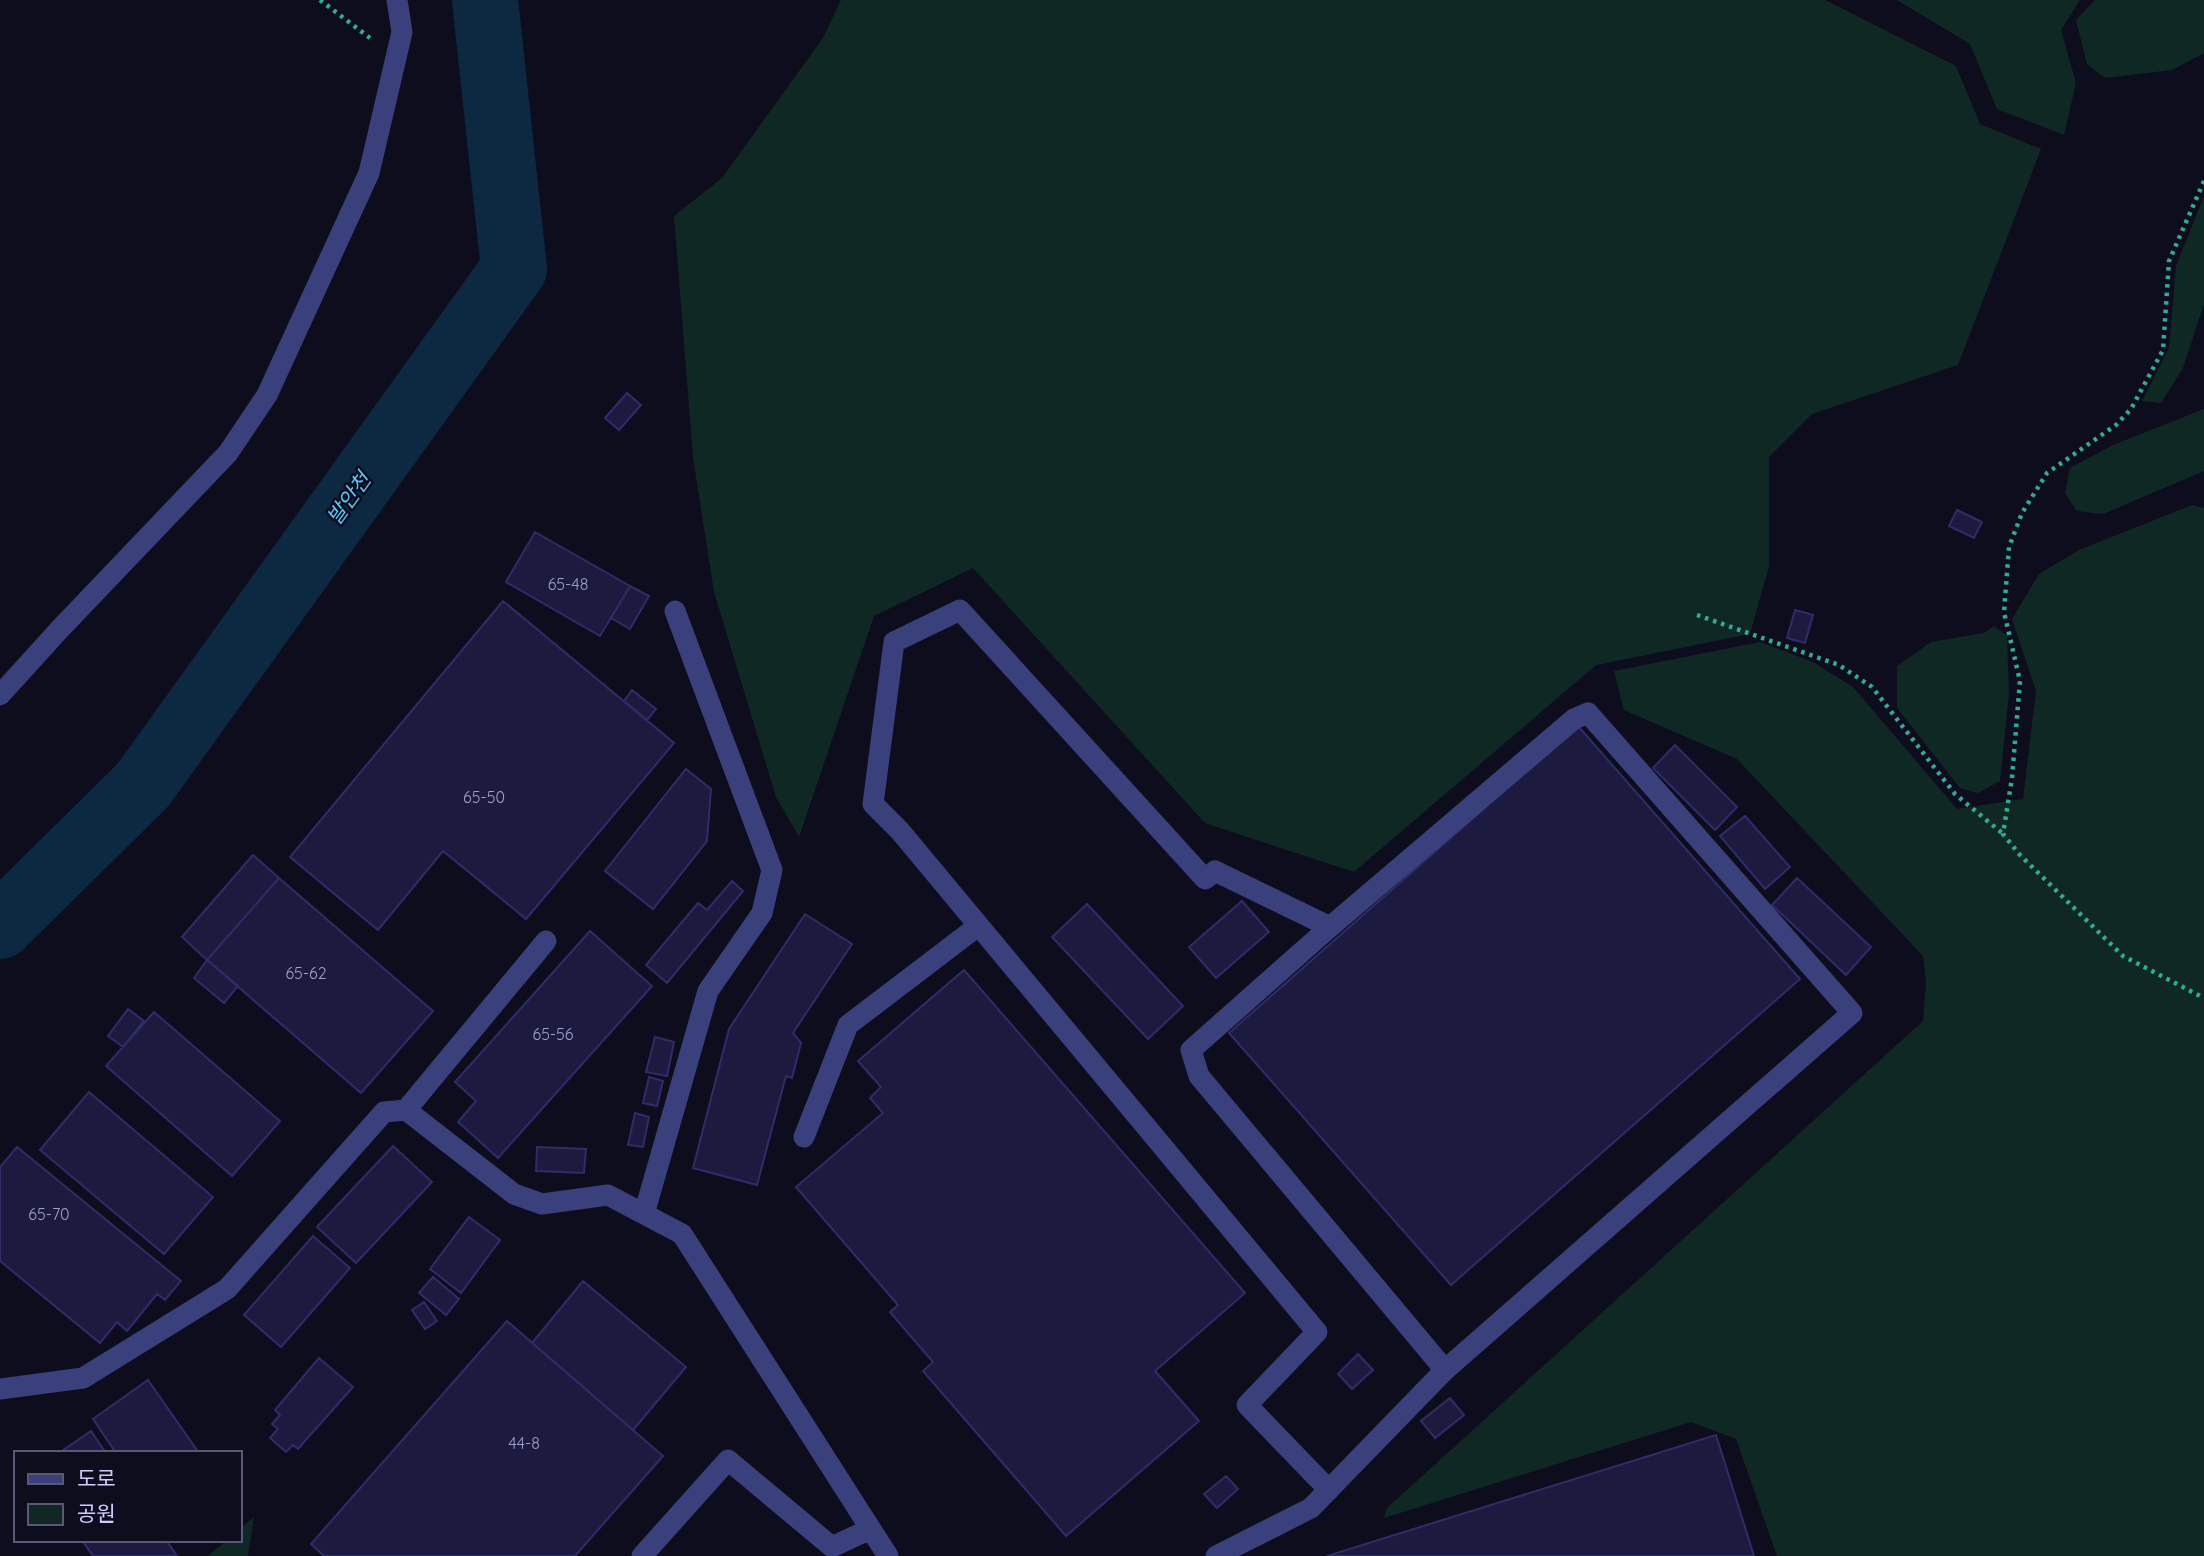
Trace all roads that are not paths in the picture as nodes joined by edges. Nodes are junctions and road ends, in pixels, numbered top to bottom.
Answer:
1 (397, 0) edge
2 (675, 611) dead end
3 (0, 695) edge
4 (978, 926) junction
5 (1330, 927) junction
6 (546, 941) dead end
7 (407, 1110) junction
8 (804, 1137) dead end
9 (644, 1214) junction
10 (1445, 1370) junction
11 (0, 1389) edge
12 (1329, 1490) junction
13 (870, 1528) junction
14 (642, 1556) edge
15 (888, 1556) edge
16 (1216, 1556) edge

1 - 3 lane
2 - 9 lane
4 - 5 lane
4 - 8 lane
4 - 12 lane
5 - 10 lane
5 - 10 lane
6 - 7 lane
7 - 9 lane
7 - 11 lane
9 - 13 lane
10 - 12 lane
12 - 16 lane
13 - 14 lane
13 - 15 lane

